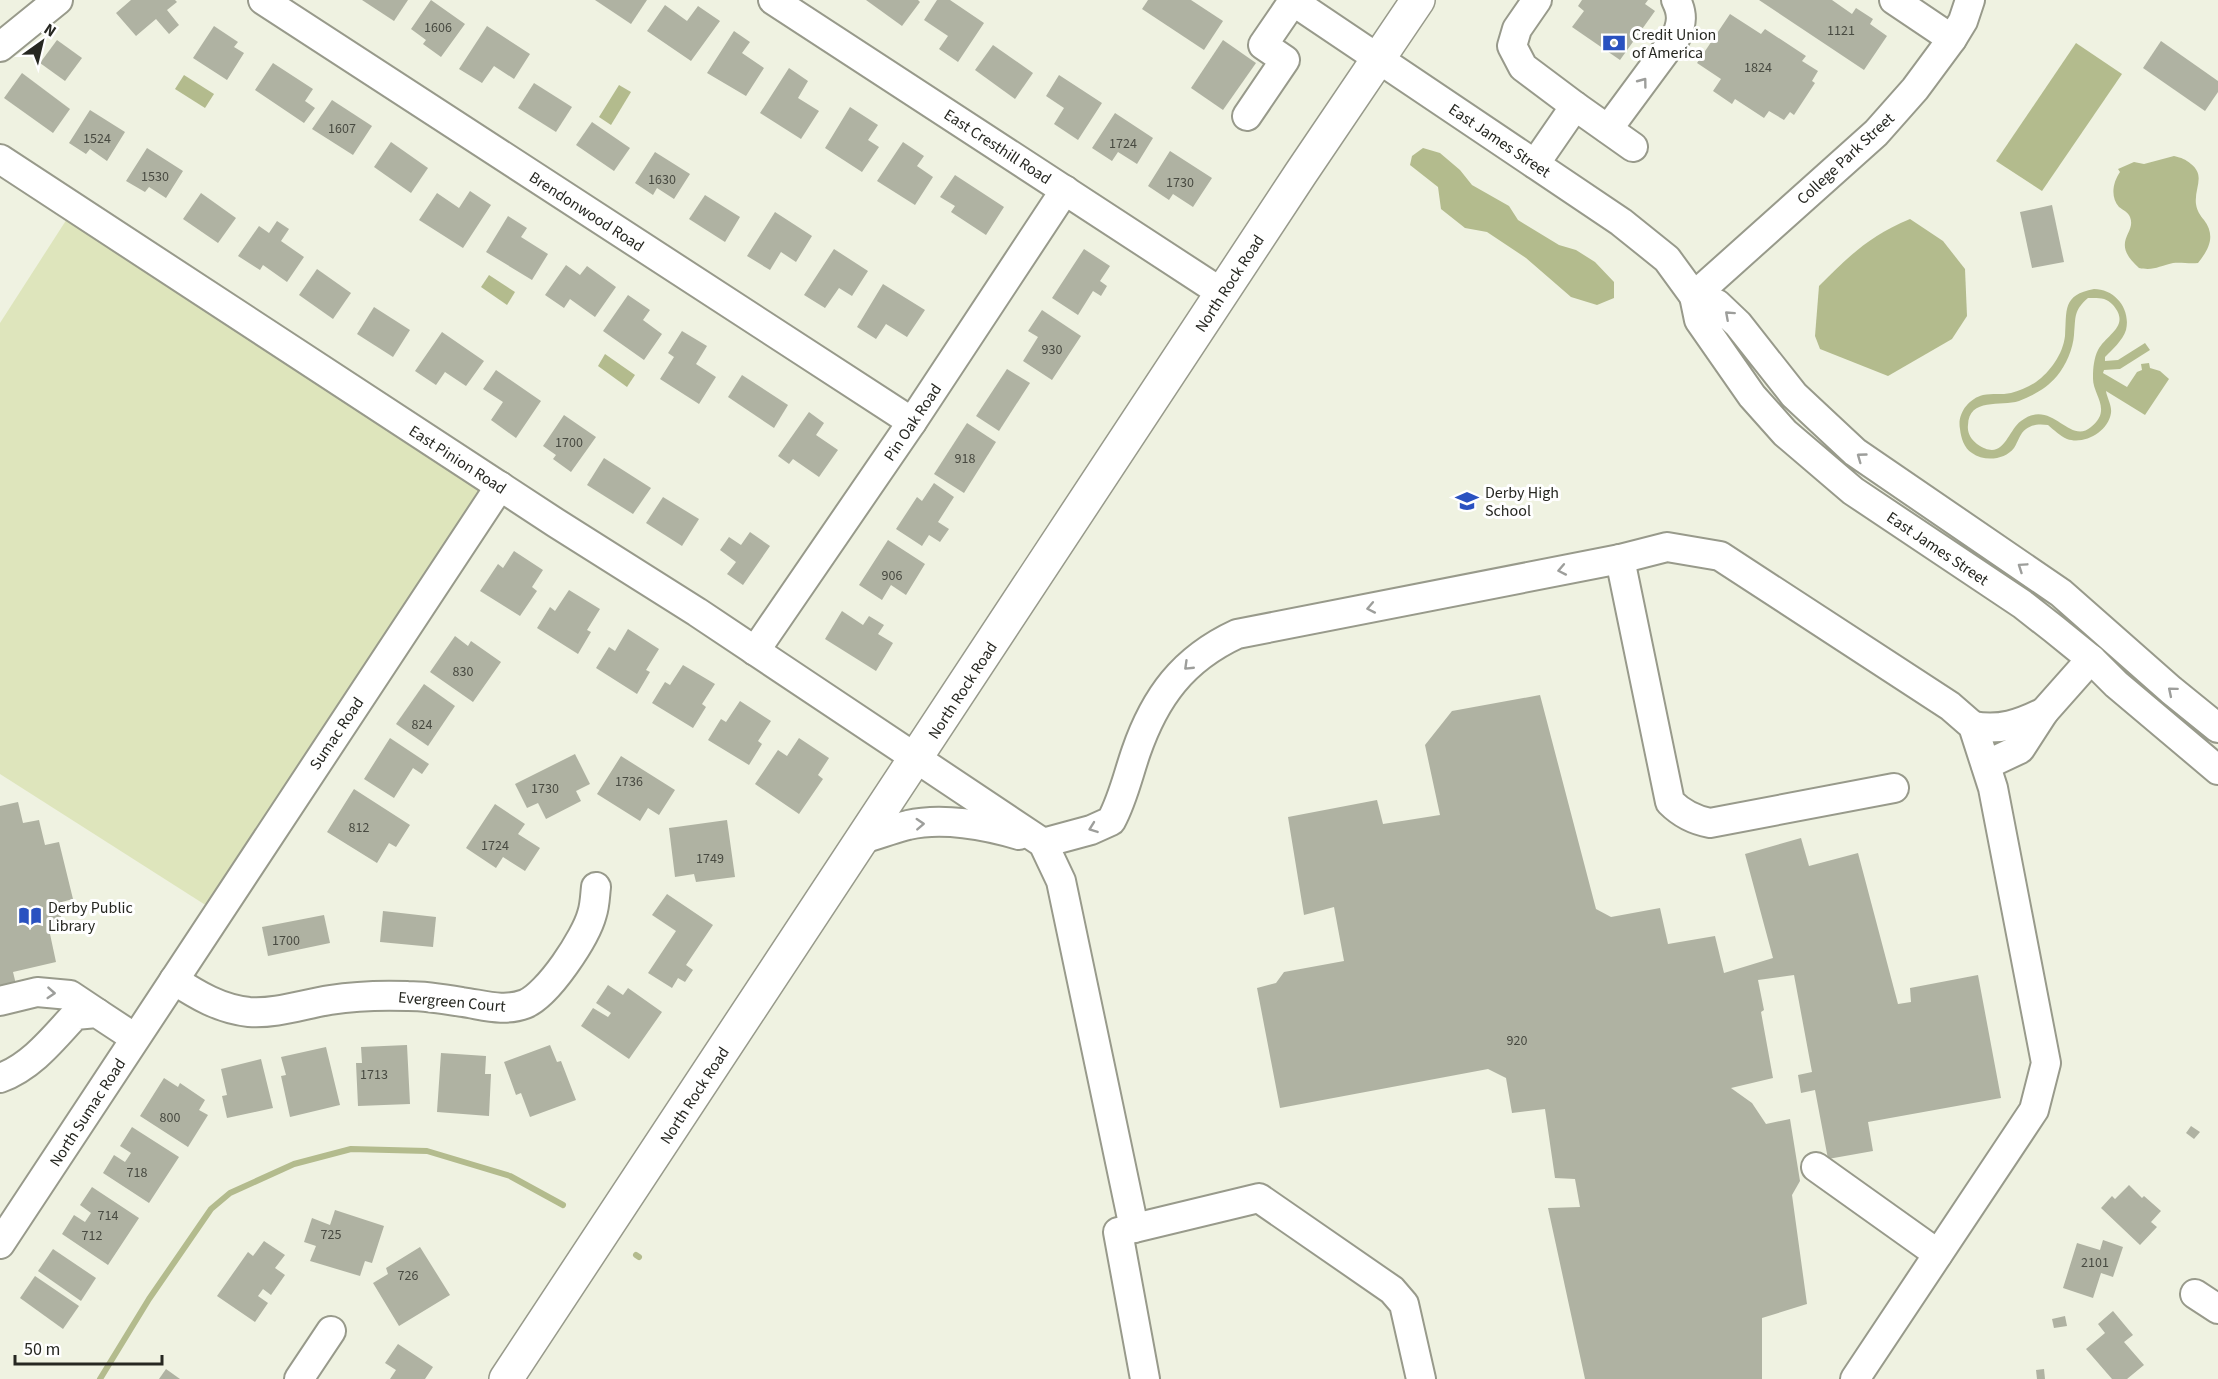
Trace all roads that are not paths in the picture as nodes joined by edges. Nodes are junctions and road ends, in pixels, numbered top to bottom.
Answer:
1 (58, 0) edge
2 (263, 0) edge
3 (773, 0) edge
4 (1418, 0) edge
5 (1537, 0) edge
6 (1676, 0) edge
7 (1894, 0) edge
8 (1970, 0) edge
9 (1292, 1) edge
10 (1952, 39) junction
11 (0, 47) edge
12 (1380, 59) junction
13 (1575, 106) junction
14 (1247, 116) dead end
15 (1608, 129) junction
16 (1633, 147) dead end
17 (0, 159) edge
18 (1535, 164) junction
19 (1065, 190) junction
20 (1222, 293) junction
21 (1694, 296) junction
22 (912, 422) junction
23 (500, 486) junction
24 (1620, 559) junction
25 (755, 651) junction
26 (2091, 659) junction
27 (2044, 712) junction
28 (1973, 726) junction
29 (2218, 728) edge
30 (2020, 749) junction
31 (917, 758) junction
32 (1986, 765) junction
33 (2218, 770) edge
34 (1894, 788) dead end
35 (1998, 816) junction
36 (863, 839) junction
37 (1043, 843) junction
38 (596, 886) dead end
39 (174, 980) junction
40 (0, 1001) edge
41 (98, 1012) junction
42 (135, 1038) junction
43 (0, 1078) edge
44 (1816, 1167) dead end
45 (1134, 1228) junction
46 (0, 1244) edge
47 (1938, 1254) junction
48 (331, 1330) dead end
49 (299, 1379) edge
50 (506, 1379) edge
51 (1145, 1379) edge
52 (1421, 1379) edge
53 (1855, 1379) edge

1 - 11 street
2 - 22 street, Brendonwood Road
3 - 19 street, East Cresthill Road
4 - 12 main road, North Rock Road
5 - 13 street
15 -> 6 street
7 - 10 street
8 - 10 street, College Park Street
9 - 12 street, East James Street
9 - 14 street
10 - 21 street, College Park Street
12 - 18 street, East James Street
12 - 20 main road, North Rock Road
13 - 15 street
13 - 18 street
15 - 16 street
17 - 23 street, East Pinion Road
18 - 21 street, East James Street
19 - 20 street, East Cresthill Road
19 - 22 street, Pin Oak Road
20 - 31 main road, North Rock Road
21 - 26 street, East James Street
29 -> 21 street, East James Street
22 - 25 street, Pin Oak Road
23 - 25 street, East Pinion Road
23 - 39 street, Sumac Road
24 - 28 street
24 - 34 street
24 -> 37 street
25 - 31 street, East Pinion Road
26 - 27 street
26 - 33 street, East James Street
27 - 28 street
27 - 30 street
28 - 32 street
30 - 32 street
30 - 35 street
31 - 36 main road, North Rock Road
31 - 37 street, East Pinion Road
32 - 35 street
35 - 47 street
36 -> 37 street
36 - 50 main road, North Rock Road
37 - 45 street
38 - 39 street, Evergreen Court
39 - 42 street, North Sumac Road
40 -> 41 street
41 - 42 street
41 - 43 street
42 - 46 street, North Sumac Road
44 - 47 street
45 - 51 street
45 - 52 street
47 - 53 street
48 - 49 street

